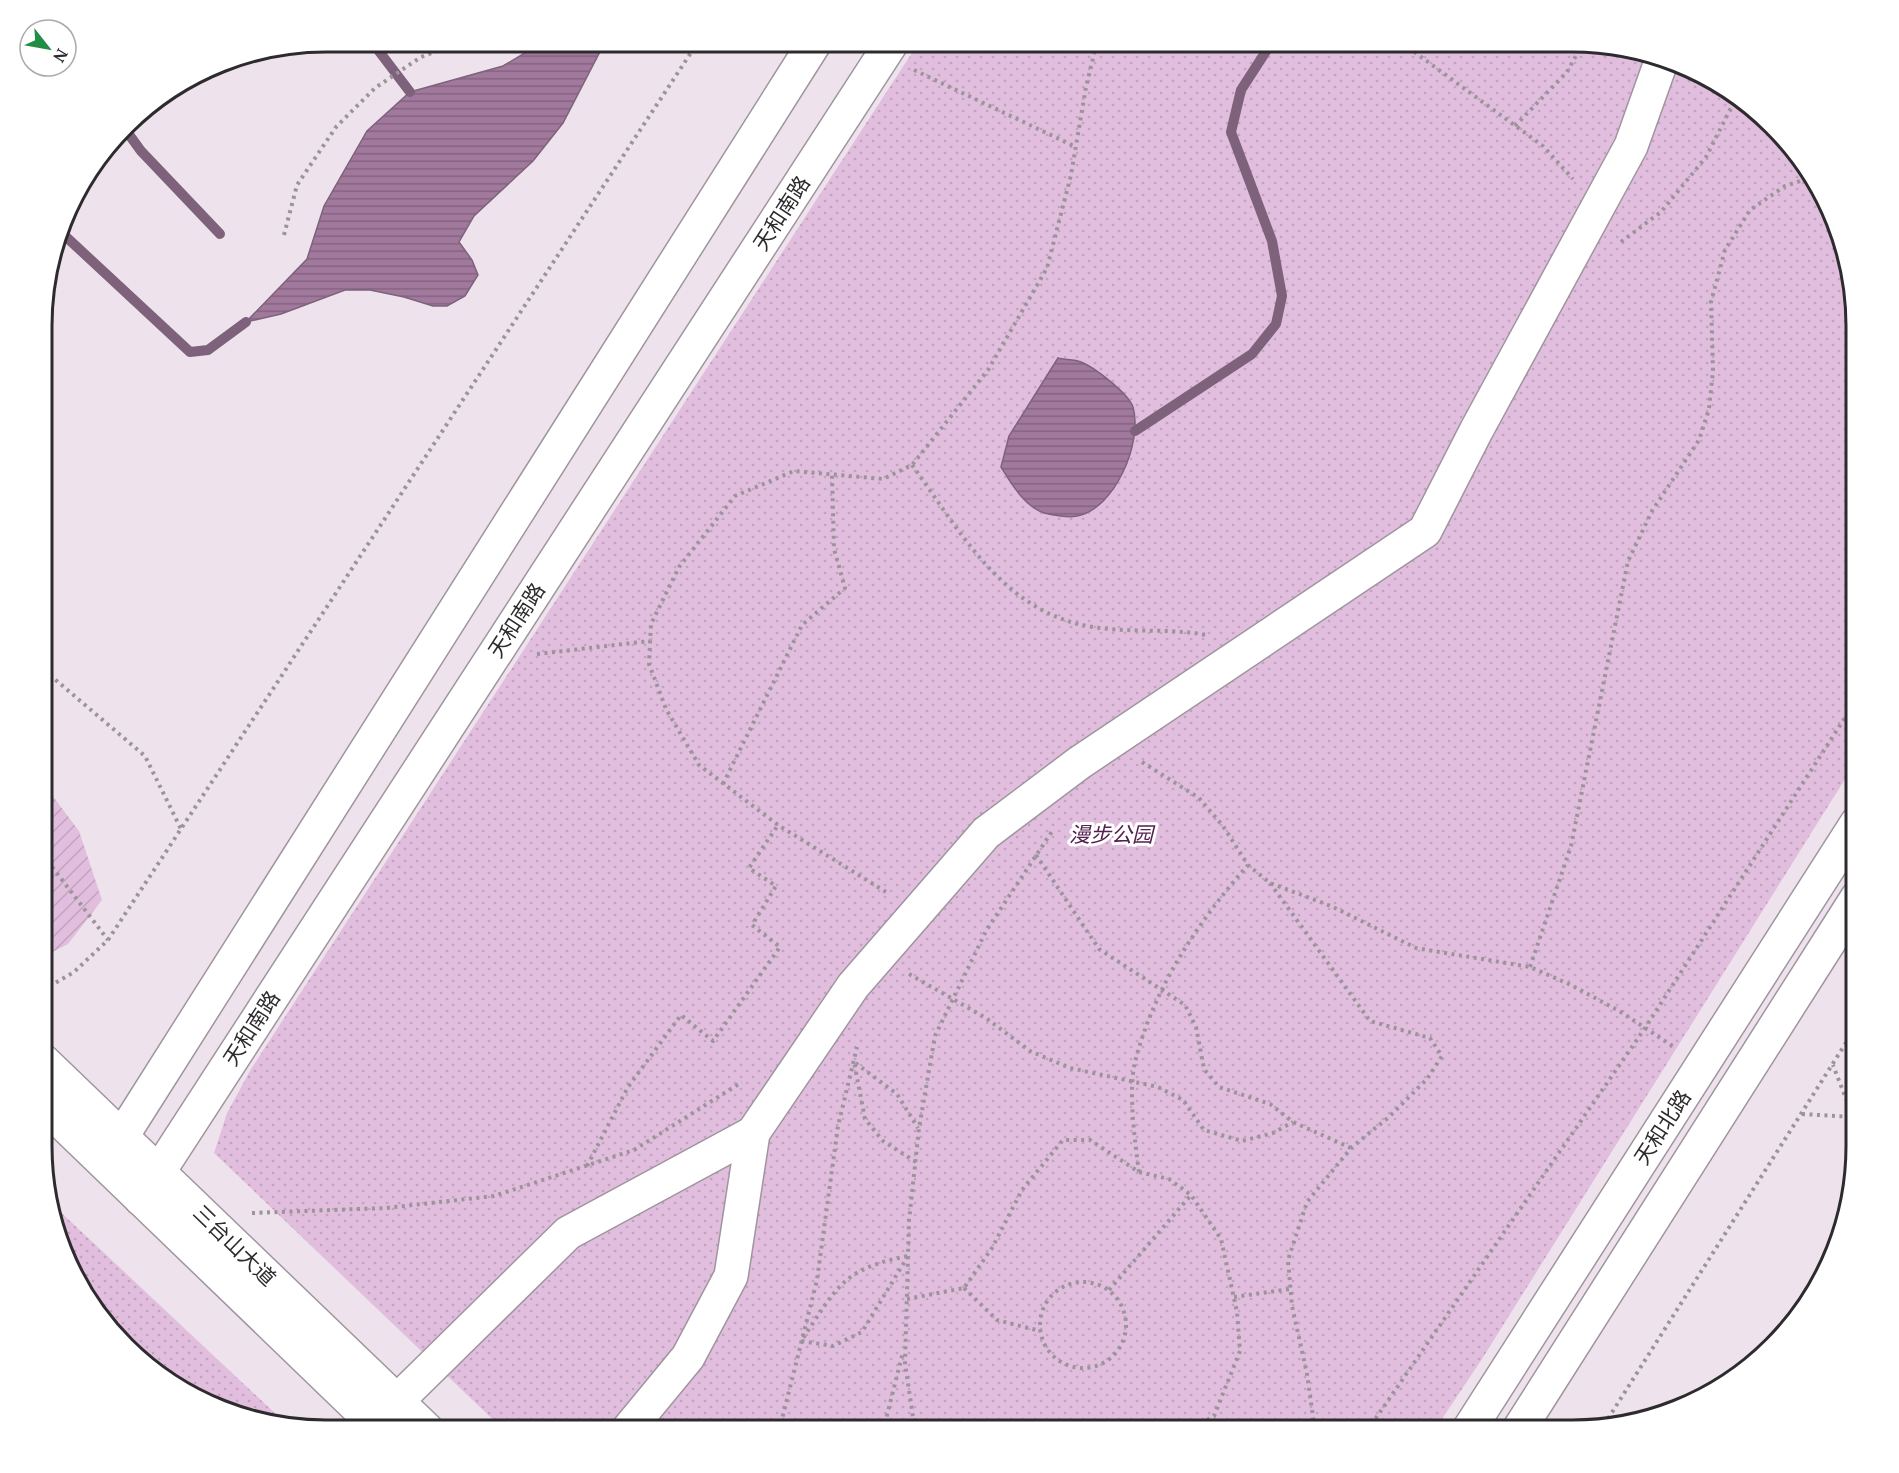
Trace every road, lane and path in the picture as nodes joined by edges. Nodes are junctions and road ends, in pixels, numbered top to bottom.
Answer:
1 (434, 52) edge
2 (691, 52) edge
3 (809, 52) edge
4 (885, 52) edge
5 (893, 52) edge
6 (1095, 52) edge
7 (1415, 52) edge
8 (1578, 52) edge
9 (1659, 67) edge
10 (1733, 104) edge
11 (1515, 126) junction
12 (1076, 147) junction
13 (1804, 180) edge
14 (1598, 206) junction
15 (284, 235) dead end
16 (1617, 245) dead end
17 (912, 465) junction
18 (832, 474) junction
19 (650, 641) junction
20 (1245, 653) junction
21 (490, 660) junction
22 (52, 677) edge
23 (1846, 716) edge
24 (1111, 742) junction
25 (723, 784) junction
26 (778, 825) junction
27 (1055, 826) dead end
28 (181, 829) junction
29 (1846, 840) edge
30 (1036, 855) junction
31 (1248, 865) junction
32 (52, 867) edge
33 (1270, 882) junction
34 (918, 912) junction
35 (1846, 914) edge
36 (108, 940) junction
37 (879, 957) junction
38 (1530, 967) junction
39 (52, 985) edge
40 (1163, 990) junction
41 (953, 998) junction
42 (1645, 1028) junction
43 (859, 1041) dead end
44 (1846, 1044) edge
45 (854, 1062) junction
46 (1701, 1064) junction
47 (1833, 1065) junction
48 (52, 1069) edge
49 (748, 1078) dead end
50 (1134, 1081) junction
51 (1846, 1096) edge
52 (52, 1113) edge
53 (1802, 1114) junction
54 (1846, 1117) edge
55 (1293, 1122) junction
56 (919, 1128) junction
57 (753, 1133) junction
58 (122, 1136) junction
59 (1351, 1148) junction
60 (916, 1162) junction
61 (105, 1163) junction
62 (586, 1167) junction
63 (158, 1170) junction
64 (1139, 1172) junction
65 (1191, 1195) junction
66 (141, 1199) junction
67 (205, 1216) junction
68 (908, 1256) junction
69 (964, 1288) junction
70 (1290, 1289) junction
71 (1109, 1290) junction
72 (1234, 1296) junction
73 (906, 1299) junction
74 (1040, 1331) junction
75 (801, 1341) junction
76 (905, 1345) junction
77 (397, 1401) junction
78 (1608, 1418) edge
79 (371, 1420) edge
80 (417, 1420) edge
81 (636, 1420) edge
82 (782, 1420) edge
83 (886, 1420) edge
84 (913, 1420) edge
85 (1207, 1420) edge
86 (1313, 1420) edge
87 (1375, 1420) edge
88 (1475, 1420) edge
89 (1525, 1420) edge

1 - 15 path
2 - 28 path
3 - 58 street
4 - 21 street, 天和南路
5 - 12 path
6 - 12 path
7 - 11 path
8 - 11 path
9 - 14 street
10 - 16 path
11 - 14 path
12 - 17 path
13 - 38 path
14 - 20 street
17 - 18 path
17 - 20 path
18 - 19 path
18 - 25 path
19 - 21 path
19 - 25 path
20 - 24 street
21 - 63 street, 天和南路
22 - 28 path
23 - 42 path
24 - 31 path
24 - 34 street
25 - 26 path
26 - 34 path
26 - 62 path
27 - 30 path
28 - 36 path
29 - 46 street, 天和北路
30 - 40 path
30 - 41 path
31 - 33 path
31 - 40 path
32 - 36 path
33 - 38 path
33 - 59 path
34 - 37 street
35 - 89 street, 天和北路
36 - 39 path
37 - 41 path
37 - 57 street
38 - 42 path
40 - 50 path
40 - 55 path
41 - 50 path
41 - 56 path
42 - 46 path
42 - 87 path
43 - 45 path
44 - 47 path
45 - 56 path
45 - 60 path
45 - 75 path
46 - 88 street, 天和北路
47 - 51 path
47 - 53 path
48 - 58 street, 三台山大道
49 - 62 path
50 - 55 path
50 - 64 path
52 - 61 street, 三台山大道
53 - 54 path
53 - 78 path
55 - 59 path
56 - 60 path
57 - 77 street
57 - 81 street
58 - 61 street
58 - 63 street, 三台山大道
59 - 70 path
60 - 68 path
61 - 66 street, 三台山大道
62 - 67 path
63 - 66 street, 天和南路
63 - 67 street, 三台山大道
64 - 65 path
64 - 69 path
65 - 71 path
65 - 72 path
66 - 79 street, 三台山大道
67 - 77 street, 三台山大道
68 - 73 path
68 - 75 path
68 - 75 path
69 - 73 path
69 - 74 path
70 - 72 path
70 - 86 path
71 - 74 path
71 - 74 path
72 - 85 path
73 - 76 path
75 - 82 path
76 - 83 path
76 - 84 path
77 - 80 street, 三台山大道

